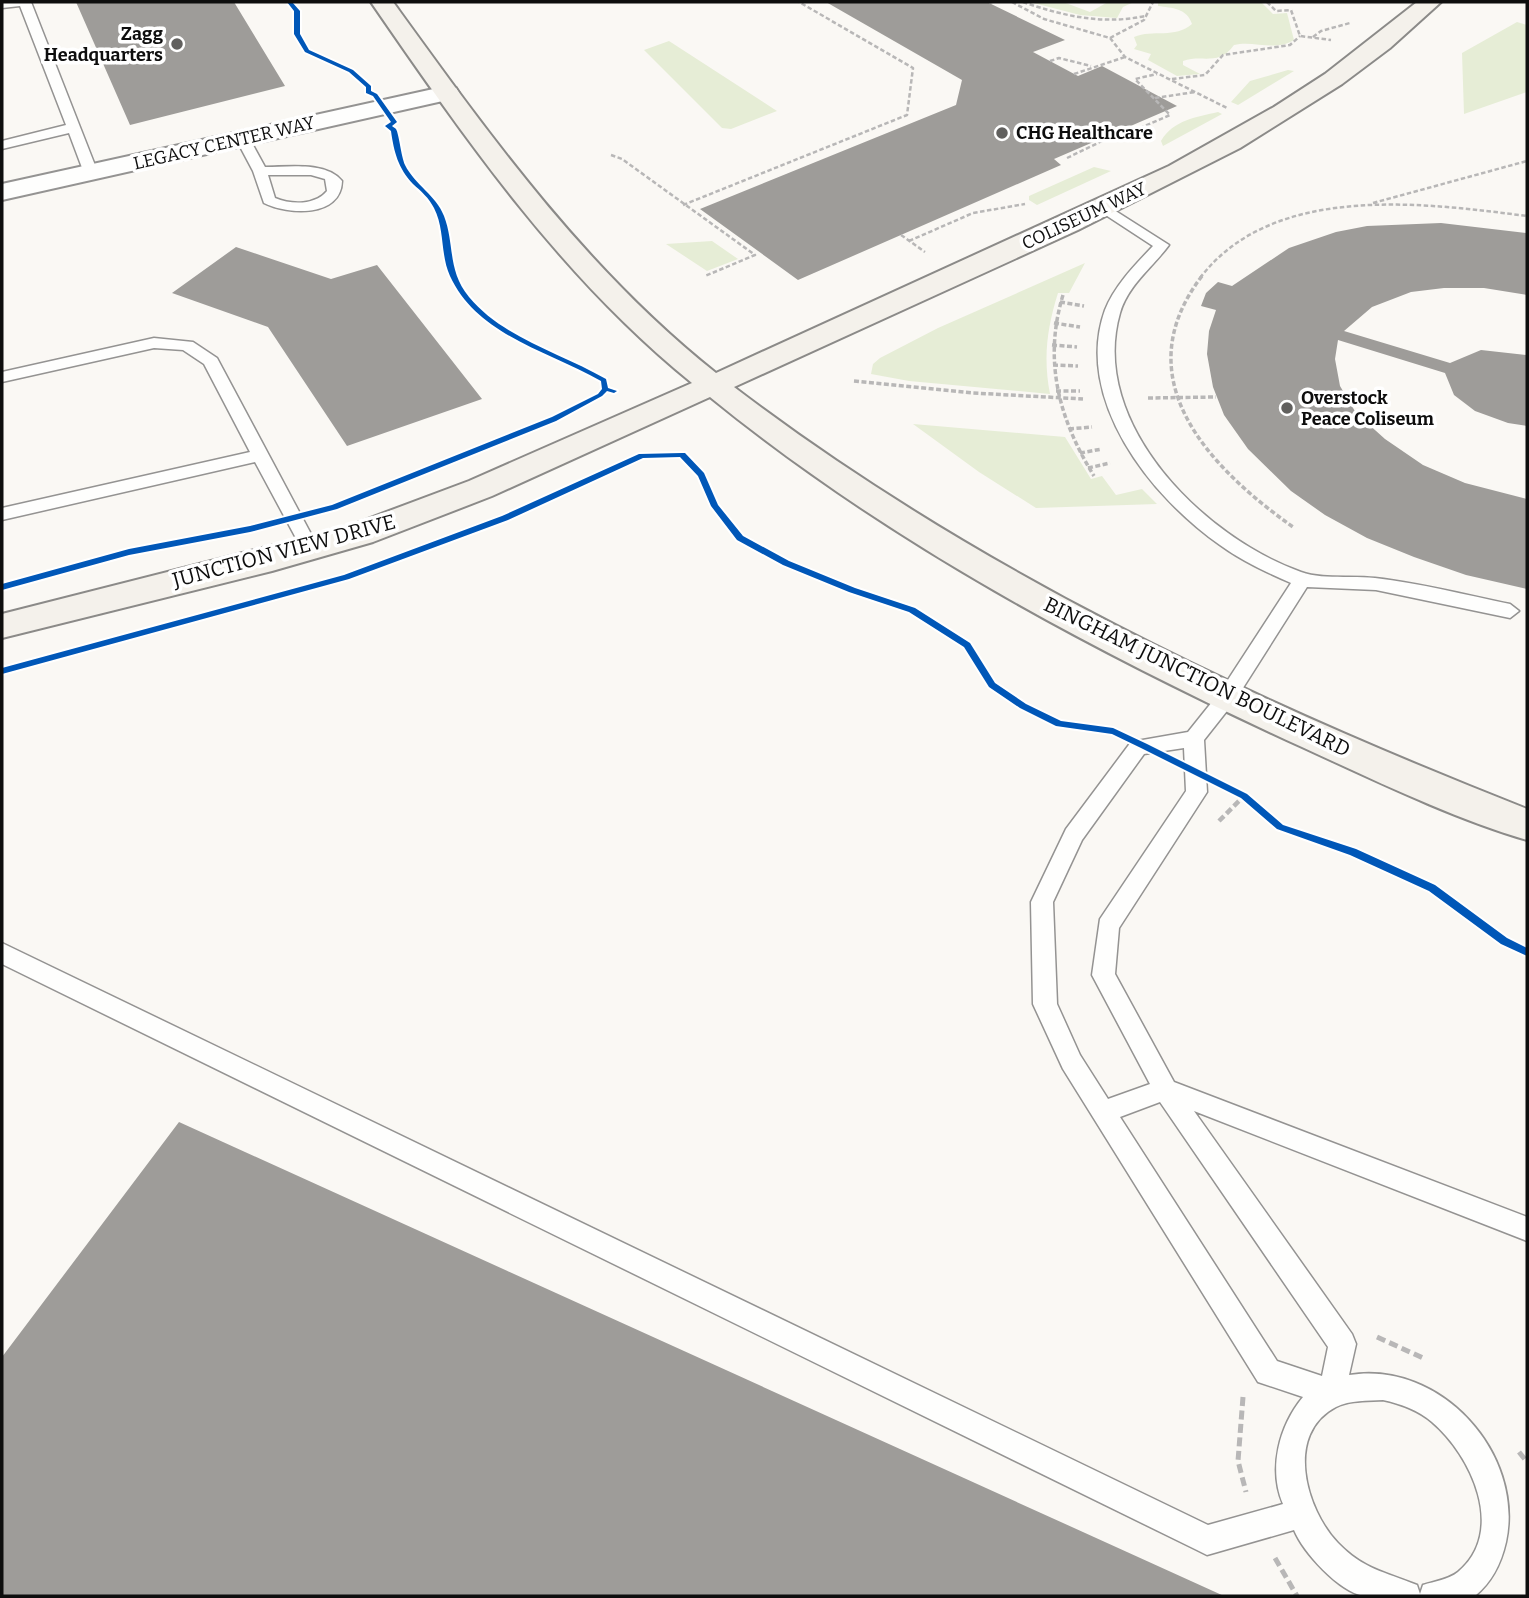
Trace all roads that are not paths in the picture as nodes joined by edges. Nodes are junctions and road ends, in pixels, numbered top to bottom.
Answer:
1 (25, 2) edge
2 (382, 2) edge
3 (1430, 2) edge
4 (2, 4) edge
5 (447, 93) junction
6 (75, 127) junction
7 (243, 138) junction
8 (2, 145) edge
9 (260, 171) junction
10 (91, 173) junction
11 (2, 192) edge
12 (1103, 208) junction
13 (2, 377) edge
14 (712, 386) junction
15 (261, 455) junction
16 (2, 514) edge
17 (310, 549) junction
18 (1303, 580) junction
19 (1510, 611) dead end
20 (2, 626) edge
21 (1227, 696) junction
22 (1194, 739) junction
23 (1527, 825) edge
24 (2, 953) edge
25 (1166, 1089) junction
26 (1102, 1113) junction
27 (1527, 1229) edge
28 (1332, 1393) junction
29 (1301, 1513) junction
30 (1406, 1596) edge
31 (1434, 1596) edge

1 - 4 lane
1 - 6 lane
2 - 5 street, BINGHAM JUNCTION BOULEVARD
3 - 12 street, COLISEUM WAY
5 - 7 street, LEGACY CENTER WAY
5 - 14 street, BINGHAM JUNCTION BOULEVARD
6 - 8 lane
6 - 10 lane
7 - 9 lane
7 - 10 street, LEGACY CENTER WAY
9 - 9 lane
10 - 11 street, LEGACY CENTER WAY
12 - 14 street, COLISEUM WAY
12 - 18 lane
13 - 15 lane
14 - 17 street, JUNCTION VIEW DRIVE
14 - 21 street, BINGHAM JUNCTION BOULEVARD
15 - 16 lane
15 - 17 lane
17 - 20 street, JUNCTION VIEW DRIVE
18 - 19 lane
18 - 21 lane
21 - 22 lane
21 - 23 street, BINGHAM JUNCTION BOULEVARD
22 - 25 lane
22 - 26 lane
24 - 29 lane
25 - 26 lane
25 - 27 lane
25 - 28 lane
26 - 28 lane
28 - 29 lane
28 - 31 lane
29 - 30 lane

